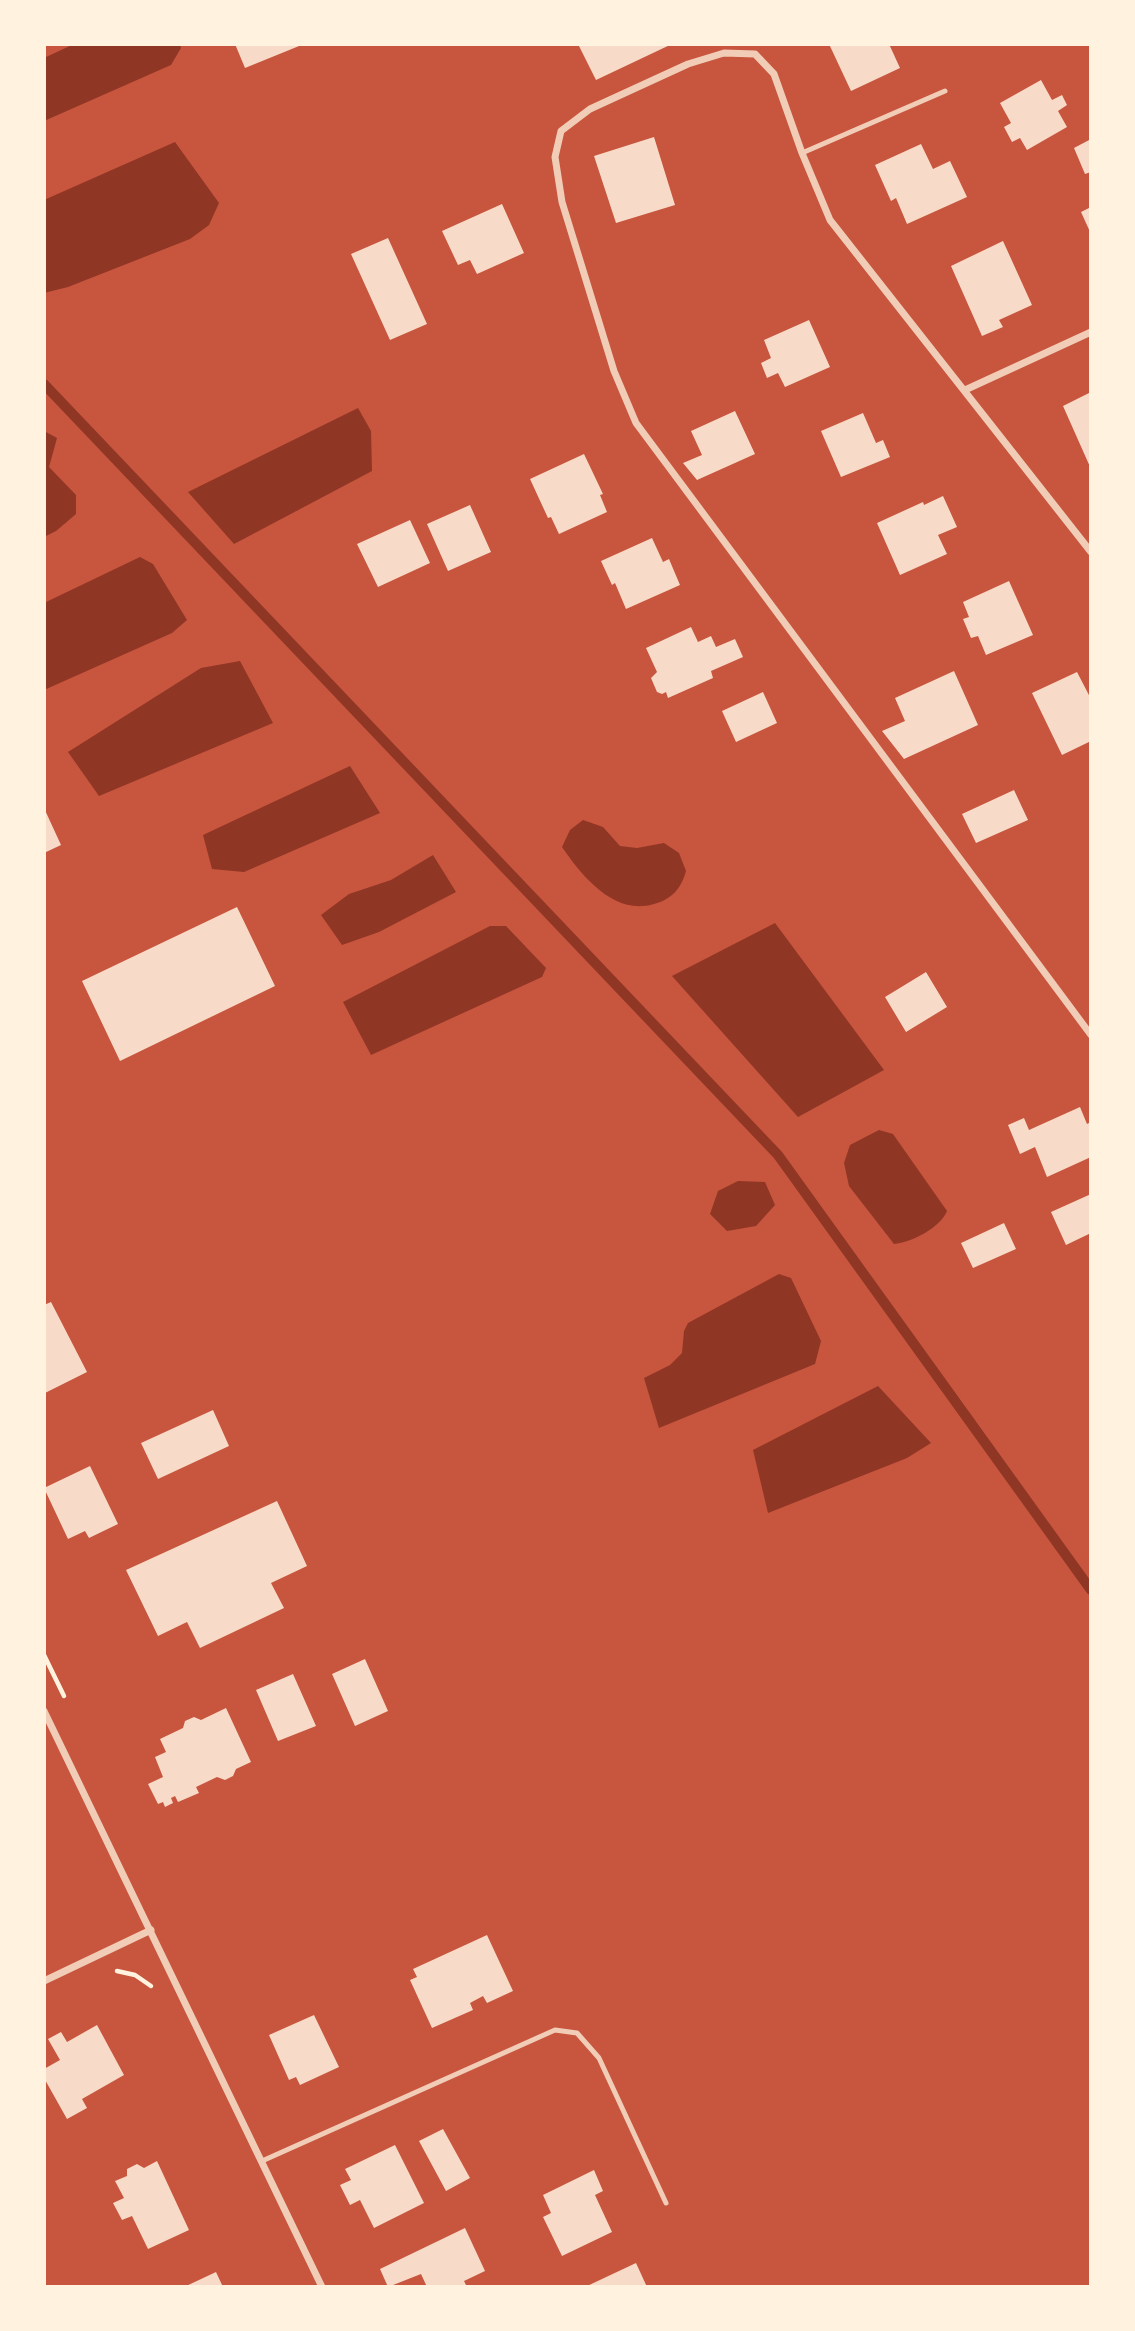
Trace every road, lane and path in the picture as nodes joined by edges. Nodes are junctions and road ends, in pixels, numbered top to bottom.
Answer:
1 (945, 91) dead end
2 (802, 153) junction
3 (1091, 332) edge
4 (965, 390) junction
5 (1091, 552) edge
6 (1091, 1035) edge
7 (44, 1711) edge
8 (151, 1930) junction
9 (105, 1977) dead end
10 (44, 1981) edge
11 (180, 1992) junction
12 (262, 2161) junction
13 (666, 2203) dead end
14 (322, 2287) edge

1 - 2 lane
2 - 4 street
2 - 6 street
3 - 4 street
4 - 5 street
7 - 8 street
8 - 10 street
8 - 11 street
9 - 11 path
11 - 12 street
12 - 13 lane
12 - 14 street

